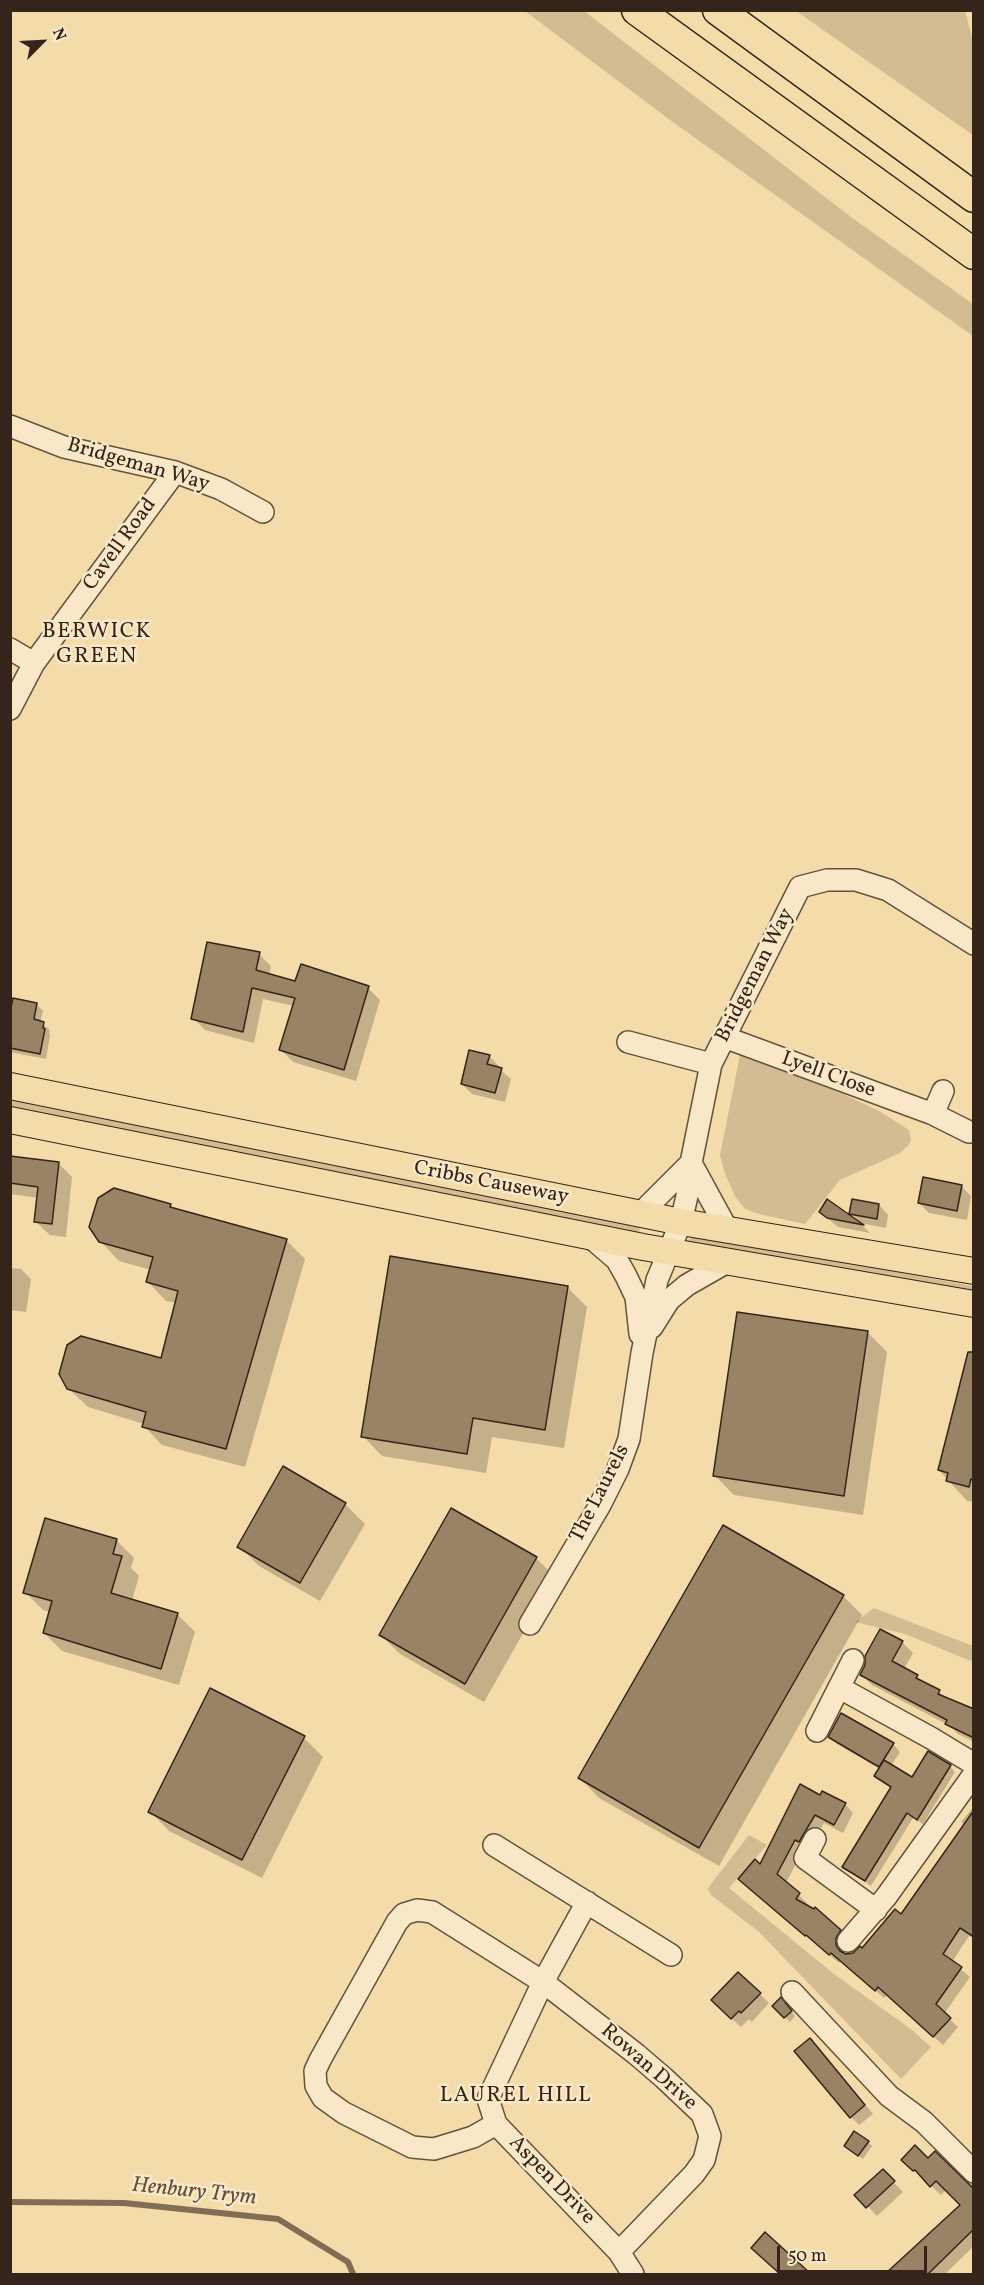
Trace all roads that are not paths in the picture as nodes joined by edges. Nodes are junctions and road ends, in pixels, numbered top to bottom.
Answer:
1 (637, 10) edge
2 (718, 10) edge
3 (974, 197) edge
4 (974, 254) edge
5 (10, 426) edge
6 (175, 472) junction
7 (263, 512) dead end
8 (10, 649) edge
9 (34, 663) junction
10 (10, 709) edge
11 (974, 944) edge
12 (724, 1037) junction
13 (628, 1042) dead end
14 (711, 1064) junction
15 (10, 1086) edge
16 (943, 1091) dead end
17 (933, 1114) junction
18 (10, 1120) edge
19 (969, 1132) dead end
20 (691, 1163) junction
21 (640, 1214) junction
22 (681, 1222) junction
23 (727, 1228) junction
24 (588, 1235) junction
25 (669, 1251) junction
26 (729, 1261) junction
27 (974, 1271) edge
28 (974, 1304) edge
29 (642, 1353) junction
30 (530, 1624) dead end
31 (853, 1660) dead end
32 (840, 1688) junction
33 (817, 1731) dead end
34 (974, 1764) edge
35 (974, 1774) edge
36 (815, 1839) dead end
37 (494, 1845) dead end
38 (587, 1902) junction
39 (876, 1910) junction
40 (848, 1941) dead end
41 (671, 1955) dead end
42 (543, 1982) junction
43 (792, 1992) dead end
44 (496, 2124) junction
45 (974, 2172) edge
46 (619, 2252) junction
47 (630, 2273) edge

1 - 4 highway
2 - 3 highway
5 - 6 street, Bridgeman Way
6 - 7 street, Bridgeman Way
6 - 9 street, Cavell Road
8 - 9 street
9 - 10 street, Cavell Road
11 - 12 street, Bridgeman Way
12 - 14 street, Bridgeman Way
12 - 17 street, Lyell Close
13 - 14 street, Bridgeman Way
14 - 20 street, Bridgeman Way
15 - 21 main road, Cribbs Causeway
16 - 17 street
17 - 19 street, Lyell Close
18 - 24 main road, Cribbs Causeway
20 - 21 street
20 - 22 street, Bridgeman Way
20 - 23 street
21 - 22 main road, Cribbs Causeway
22 - 23 main road, Cribbs Causeway
22 - 25 street, The Laurels
23 - 27 main road, Cribbs Causeway
24 - 25 main road, Cribbs Causeway
24 - 29 street, The Laurels
25 - 26 main road, Cribbs Causeway
25 - 29 street, The Laurels
26 - 28 main road, Cribbs Causeway
26 - 29 street, The Laurels
29 - 30 street, The Laurels
31 - 32 street
32 - 33 street
32 - 34 street
35 - 39 street
36 - 39 street
37 - 38 street
38 - 41 street
38 - 42 street, Aspen Drive
39 - 40 street
42 - 44 street, Aspen Drive
42 - 44 street, Rowan Drive
42 - 46 street, Rowan Drive
43 - 45 street
44 - 46 street, Aspen Drive
46 - 47 street, Aspen Drive

